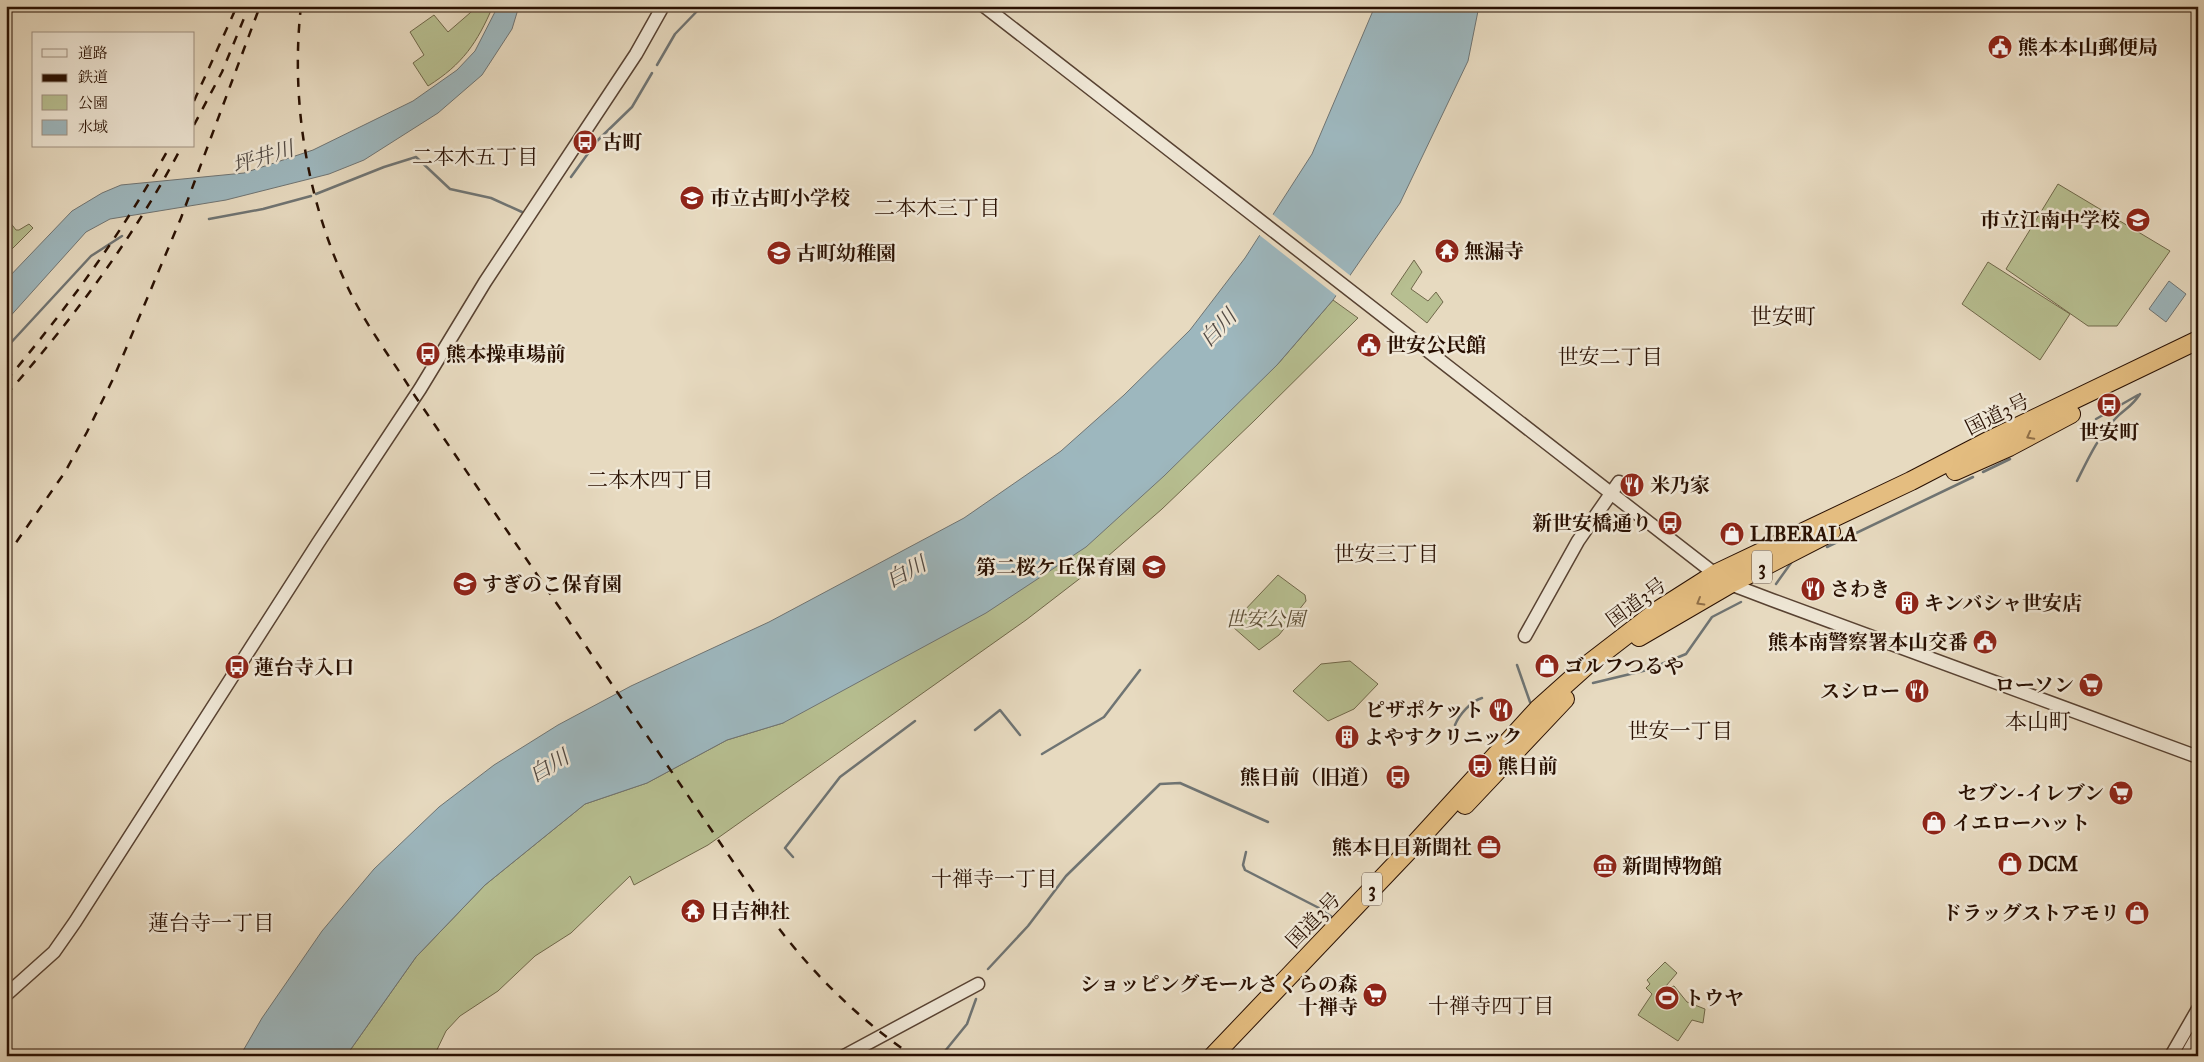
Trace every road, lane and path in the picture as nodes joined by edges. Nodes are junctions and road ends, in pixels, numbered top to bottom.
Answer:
1 (663, 6) edge
2 (984, 6) edge
3 (2198, 340) edge
4 (2198, 348) edge
5 (1619, 482) dead end
6 (1611, 494) junction
7 (1715, 574) junction
8 (1730, 584) junction
9 (1525, 636) dead end
10 (2198, 757) edge
11 (978, 984) dead end
12 (6, 995) edge
13 (2198, 1009) edge
14 (2192, 1035) edge
15 (844, 1056) edge
16 (1213, 1056) edge
17 (1228, 1056) edge
18 (2171, 1056) edge
19 (2186, 1056) edge

1 - 12 street
2 - 6 street
3 - 7 highway, 国道3号 / 3
4 -> 8 highway, 国道3号 / 3
5 - 6 street
6 - 7 street
6 - 9 street
7 - 8 street
7 - 16 highway, 国道3号 / 3
8 - 10 street
8 -> 17 highway, 国道3号 / 3
11 - 15 street
13 - 14 street
14 - 18 street
14 - 19 street

